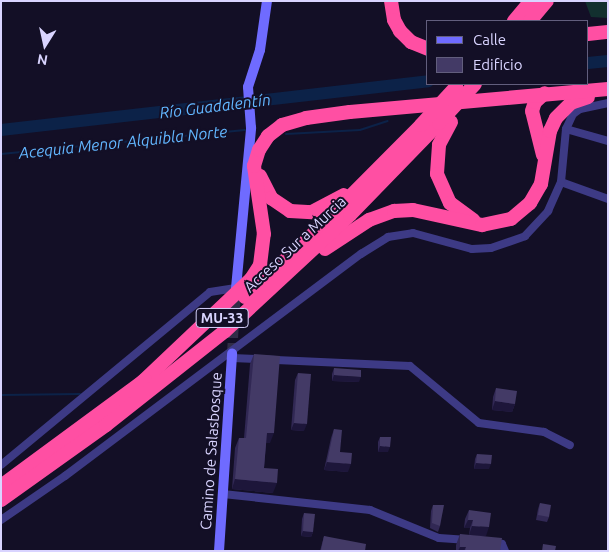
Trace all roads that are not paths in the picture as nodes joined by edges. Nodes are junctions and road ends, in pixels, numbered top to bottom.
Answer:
1 (267, 1) edge
2 (391, 1) edge
3 (521, 1) edge
4 (531, 1) edge
5 (547, 1) edge
6 (507, 20) edge
7 (515, 20) edge
8 (531, 20) edge
9 (608, 32) edge
10 (589, 34) edge
11 (426, 48) edge
12 (608, 81) edge
13 (589, 83) edge
14 (589, 84) edge
15 (458, 85) edge
16 (475, 85) edge
17 (480, 85) edge
18 (575, 85) edge
19 (584, 85) edge
20 (608, 90) edge
21 (539, 96) junction
22 (608, 103) edge
23 (401, 107) junction
24 (445, 123) junction
25 (566, 130) junction
26 (268, 136) junction
27 (608, 141) edge
28 (396, 151) junction
29 (544, 173) junction
30 (561, 182) junction
31 (608, 199) edge
32 (498, 223) junction
33 (287, 277) junction
34 (236, 288) joint
35 (232, 355) junction
36 (139, 385) junction
37 (570, 445) dead end
38 (1, 465) edge
39 (1, 486) edge
40 (224, 494) junction
41 (1, 500) edge
42 (1, 520) edge
43 (476, 541) edge
44 (486, 542) edge
45 (219, 551) edge
46 (505, 551) edge

1 - 34 street
2 - 11 highway
3 - 6 highway
4 - 7 highway
5 - 8 highway
9 - 10 highway
12 - 13 highway
12 - 14 highway
15 - 28 highway, Acceso Sur a Murcia / MU-33, bridge
16 - 24 highway, Acceso Sur a Murcia / MU-33, bridge
17 - 24 highway
18 - 23 highway
19 - 21 highway
20 - 21 highway
20 - 29 highway
21 - 23 highway
21 - 29 highway
22 - 25 street
23 - 26 highway
24 - 32 highway
24 - 33 highway, Acceso Sur a Murcia / MU-33
25 - 27 street
25 - 30 street
26 - 28 highway
26 - 36 highway
28 - 36 highway, Acceso Sur a Murcia / MU-33
29 - 32 highway
30 - 31 street
30 - 35 street
32 - 33 highway
33 - 41 highway, Acceso Sur a Murcia / MU-33
34 - 38 street
35 - 37 street
35 - 40 street, Camino de Salasbosque
35 - 42 street
36 - 39 highway, Acceso Sur a Murcia / MU-33
40 - 43 street
40 - 45 street, Camino de Salasbosque
44 - 46 street

